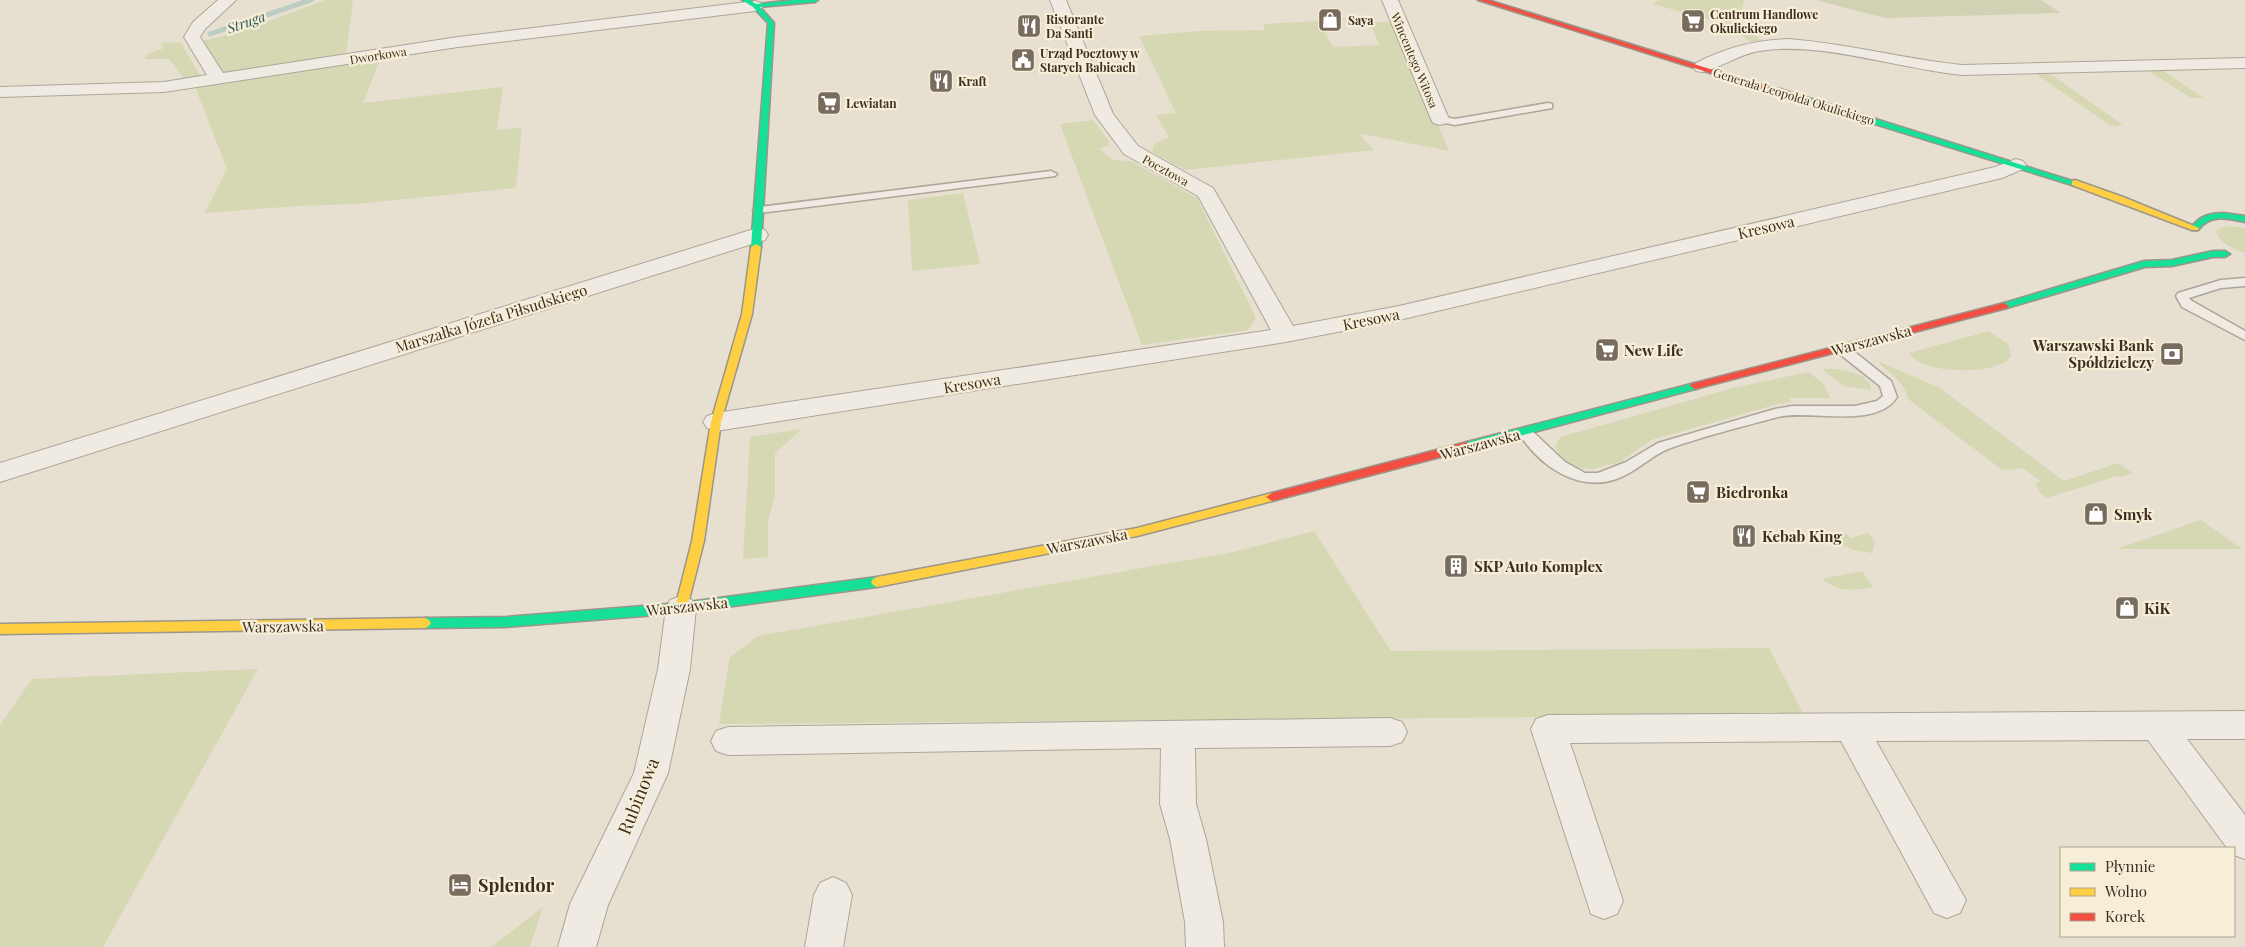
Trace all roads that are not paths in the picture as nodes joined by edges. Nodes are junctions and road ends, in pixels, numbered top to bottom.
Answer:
1 (228, 0) edge
2 (815, 0) edge
3 (1058, 0) edge
4 (1390, 0) edge
5 (1481, 0) edge
6 (750, 3) edge
7 (2245, 63) edge
8 (1702, 67) junction
9 (219, 80) junction
10 (0, 92) edge
11 (1548, 106) dead end
12 (1440, 119) joint
13 (2016, 165) junction
14 (1051, 174) dead end
15 (2106, 193) junction
16 (758, 210) junction
17 (2208, 217) junction
18 (2245, 219) edge
19 (757, 235) junction
20 (2200, 238) junction
21 (2161, 252) dead end
22 (2224, 254) junction
23 (2238, 259) dead end
24 (2144, 264) junction
25 (2245, 282) edge
26 (1286, 335) junction
27 (2245, 336) edge
28 (1841, 348) junction
29 (716, 422) junction
30 (1525, 432) junction
31 (0, 473) edge
32 (681, 608) junction
33 (0, 630) edge
34 (2245, 725) edge
35 (2156, 726) junction
36 (1850, 727) junction
37 (1390, 732) dead end
38 (1178, 734) junction
39 (728, 741) dead end
40 (2245, 843) edge
41 (833, 895) dead end
42 (1947, 900) dead end
43 (1604, 901) dead end
44 (577, 947) edge
45 (824, 947) edge
46 (1205, 947) edge

1 - 9 street
2 - 6 main road
3 - 26 street, Pocztowa
4 - 12 street, Wincentego Witosa
5 - 8 main road, Generała Leopolda Okulickiego
6 - 9 street, Dworkowa
6 - 16 main road
7 - 8 street
8 - 13 main road, Generała Leopolda Okulickiego
9 - 10 street, Dworkowa
11 - 12 lane
13 - 15 main road, Generała Leopolda Okulickiego
13 - 26 street, Kresowa
14 - 16 lane
15 - 17 main road, Generała Leopolda Okulickiego
15 - 20 main road, Generała Leopolda Okulickiego
16 - 19 main road
17 - 18 main road, Generała Leopolda Okulickiego
17 - 20 main road
19 - 29 main road
19 - 31 street, Marszałka Józefa Piłsudskiego
20 - 22 main road, Generała Leopolda Okulickiego
21 - 24 main road, Warszawska
22 - 23 main road, Generała Leopolda Okulickiego
22 - 24 main road, Warszawska
24 - 28 main road, Warszawska
25 - 27 lane
26 - 29 street, Kresowa
28 - 30 main road, Warszawska
28 - 30 lane
29 - 32 main road
30 - 32 main road, Warszawska
32 - 33 main road, Warszawska
32 - 44 street, Rubinowa
34 - 35 street
35 - 36 street
35 - 40 street
36 - 42 street
36 - 43 street
37 - 38 street
38 - 39 street
38 - 46 street
41 - 45 street

